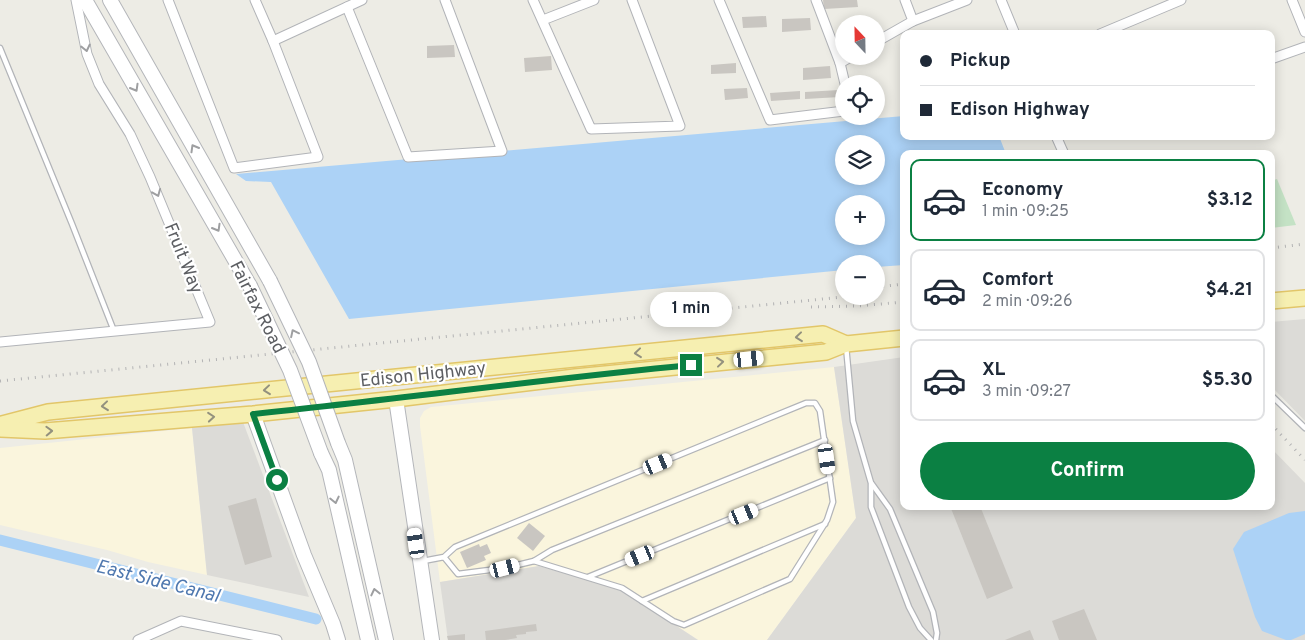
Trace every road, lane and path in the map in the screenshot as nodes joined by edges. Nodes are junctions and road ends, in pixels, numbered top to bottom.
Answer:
1 (76, 0) edge
2 (85, 0) edge
3 (110, 0) edge
4 (168, 0) edge
5 (255, 0) edge
6 (362, 0) edge
7 (445, 0) edge
8 (534, 0) edge
9 (594, 0) edge
10 (632, 0) edge
11 (719, 0) edge
12 (816, 0) edge
13 (905, 0) edge
14 (967, 0) edge
15 (1001, 0) edge
16 (1181, 0) edge
17 (1292, 0) edge
18 (347, 7) junction
19 (543, 20) junction
20 (913, 21) junction
21 (1013, 30) edge
22 (1110, 30) edge
23 (1305, 32) edge
24 (885, 37) edge
25 (273, 41) junction
26 (1305, 47) edge
27 (0, 48) edge
28 (835, 50) edge
29 (1275, 58) edge
30 (835, 112) edge
31 (1305, 298) edge
32 (1275, 301) edge
33 (114, 332) junction
34 (900, 338) edge
35 (0, 342) edge
36 (846, 344) junction
37 (396, 399) junction
38 (1275, 399) edge
39 (253, 414) junction
40 (0, 427) edge
41 (1305, 428) edge
42 (825, 440) junction
43 (830, 478) junction
44 (871, 483) junction
45 (825, 524) junction
46 (444, 557) junction
47 (419, 561) junction
48 (534, 561) junction
49 (588, 577) junction
50 (642, 601) junction
51 (138, 640) edge
52 (277, 640) edge
53 (338, 640) edge
54 (368, 640) edge
55 (386, 640) edge
56 (432, 640) edge
57 (931, 640) edge
58 (936, 640) edge

1 -> 33 street, Fruit Way
2 -> 54 main road, Fairfax Road, bridge
55 -> 3 main road, Fairfax Road, bridge
4 - 25 street
5 - 25 street
6 - 18 street
7 - 18 street
8 - 19 street
9 - 19 street
10 - 19 street
11 - 30 street
12 - 28 street
13 - 20 street
14 - 20 street
15 - 21 street
16 - 22 street
17 - 23 street
18 - 25 street
20 - 24 street
26 - 29 street
27 - 33 lane
31 - 32 main road
33 - 35 street, Fruit Way
34 - 36 main road, Edison Highway
37 -> 36 main road, Edison Highway
36 -> 40 main road, Edison Highway
36 - 44 lane
37 - 39 main road, Edison Highway
37 - 47 main road
38 - 41 lane
40 -> 39 main road, Edison Highway
39 - 53 main road
42 - 43 lane
42 - 46 lane
42 - 48 lane
43 - 45 lane
43 - 49 lane
44 - 57 lane
44 - 58 lane
45 - 50 lane
45 - 50 lane
46 - 47 lane
46 - 48 lane
47 - 56 main road
48 - 49 lane
49 - 50 lane
51 - 52 street

